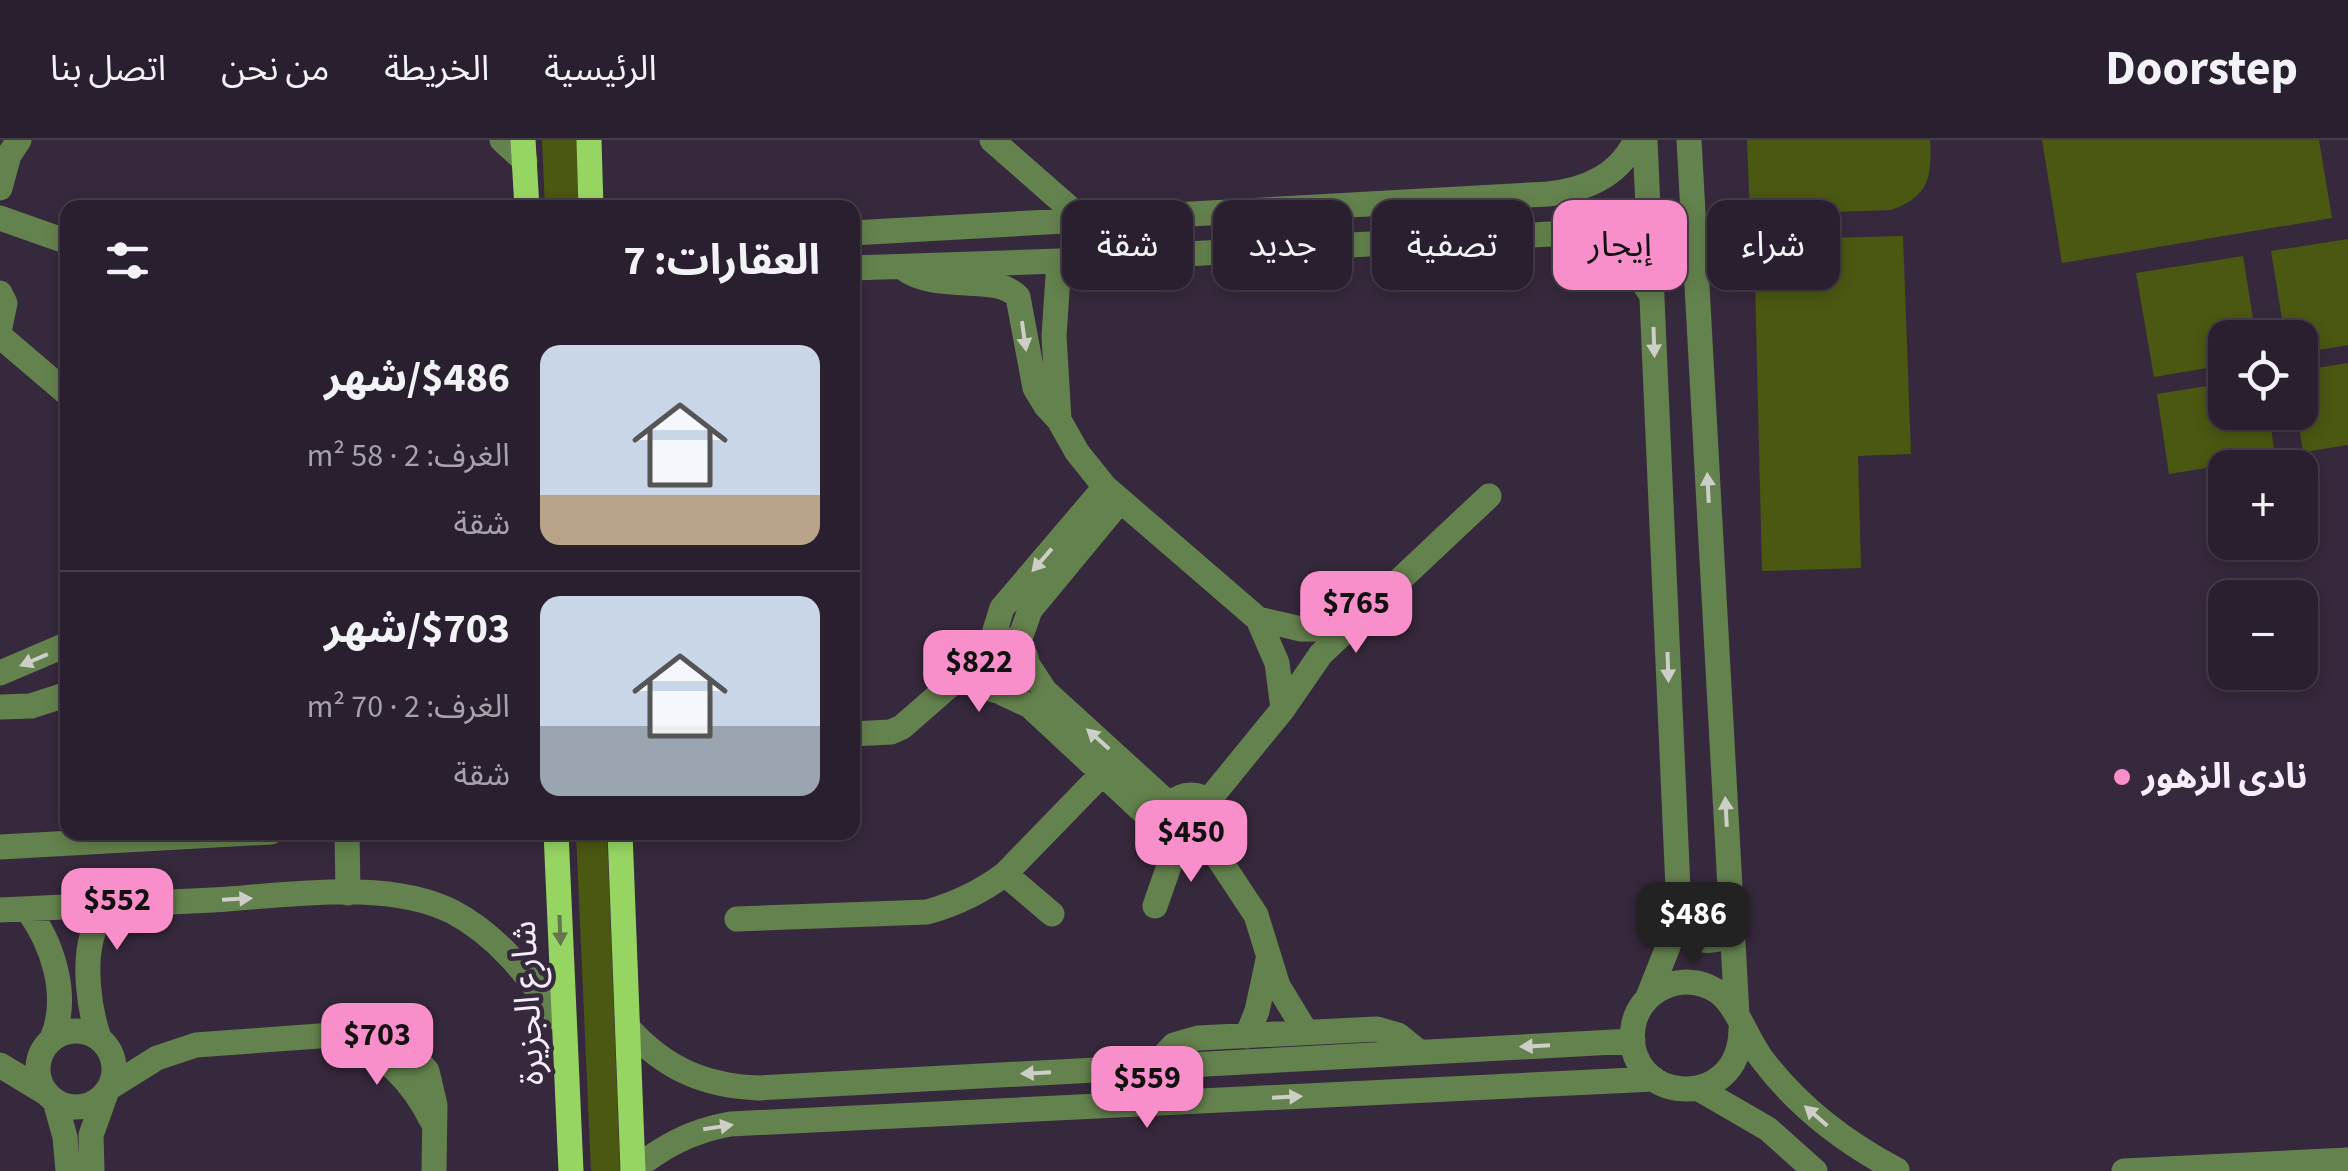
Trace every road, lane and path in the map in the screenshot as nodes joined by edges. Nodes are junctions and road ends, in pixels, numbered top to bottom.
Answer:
1 (19, 140) edge
2 (502, 140) edge
3 (588, 140) edge
4 (992, 140) edge
5 (1636, 140) edge
6 (1644, 140) edge
7 (1689, 140) edge
8 (524, 151) edge
9 (0, 188) edge
10 (1548, 194) junction
11 (591, 197) edge
12 (527, 200) edge
13 (1062, 202) edge
14 (1193, 214) edge
15 (0, 218) edge
16 (1062, 221) edge
17 (860, 233) edge
18 (1550, 234) junction
19 (60, 239) edge
20 (1059, 260) junction
21 (899, 265) junction
22 (860, 267) edge
23 (0, 292) edge
24 (1652, 297) junction
25 (0, 327) edge
26 (0, 336) edge
27 (60, 387) edge
28 (1059, 420) junction
29 (1113, 494) junction
30 (1488, 496) dead end
31 (1258, 620) junction
32 (1344, 630) junction
33 (60, 647) edge
34 (1013, 650) junction
35 (975, 669) junction
36 (0, 673) edge
37 (1000, 692) junction
38 (60, 697) edge
39 (0, 707) edge
40 (1282, 709) junction
41 (860, 734) edge
42 (1102, 774) junction
43 (1208, 801) junction
44 (1170, 805) junction
45 (1171, 839) junction
46 (135, 840) edge
47 (346, 840) edge
48 (556, 840) edge
49 (620, 840) edge
50 (1209, 844) junction
51 (0, 848) edge
52 (1005, 874) junction
53 (348, 893) junction
54 (110, 905) junction
55 (1155, 906) dead end
56 (27, 909) junction
57 (0, 910) edge
58 (1052, 914) dead end
59 (1675, 917) junction
60 (737, 919) dead end
61 (1733, 932) junction
62 (1268, 960) junction
63 (90, 966) junction
64 (55, 967) junction
65 (1648, 997) junction
66 (1740, 1022) junction
67 (564, 1025) junction
68 (630, 1030) junction
69 (1306, 1032) junction
70 (1247, 1036) junction
71 (50, 1041) junction
72 (1633, 1041) junction
73 (103, 1042) junction
74 (1593, 1043) junction
75 (1419, 1052) junction
76 (0, 1056) edge
77 (157, 1058) junction
78 (0, 1065) edge
79 (1154, 1067) junction
80 (1654, 1079) junction
81 (1594, 1082) junction
82 (759, 1088) junction
83 (1699, 1089) junction
84 (108, 1091) junction
85 (51, 1097) junction
86 (760, 1122) junction
87 (2348, 1160) edge
88 (1896, 1170) edge
89 (68, 1171) edge
90 (92, 1171) edge
91 (434, 1171) edge
92 (572, 1171) edge
93 (633, 1171) edge
94 (1815, 1171) edge
95 (1920, 1171) edge
96 (2124, 1171) edge

1 - 9 street
2 - 8 street
3 - 11 main road
4 - 13 street
5 - 10 street
6 - 24 street
61 -> 7 street
8 - 12 main road
10 - 14 street
10 - 18 street
15 - 19 street
16 - 17 street
18 - 20 street
18 - 24 street
20 - 21 street
20 - 28 street
21 - 22 street
21 -> 28 street
23 - 25 street
24 -> 59 street
26 - 27 street
28 - 29 street
29 - 31 street
29 - 34 street
30 - 32 street
31 - 32 street
31 - 40 street
32 - 40 street
33 -> 36 street
34 - 35 street
34 - 37 street
44 -> 34 street
35 - 37 street
35 - 41 street
37 - 42 street
38 - 39 street
40 - 43 street
42 - 45 street
42 - 52 street
43 - 44 street
43 - 50 street
44 - 45 street
45 - 50 street
45 - 55 street
46 - 51 street
47 - 53 street
48 -> 67 main road, شارع الجزيرة
49 - 68 main road
50 - 62 street
52 - 58 street
52 - 60 street
54 -> 53 street
53 - 67 street
54 - 56 street
54 - 63 street
56 - 57 street
56 - 64 street
59 - 61 street
59 - 65 street
61 - 66 street
62 - 69 street
62 - 70 street
63 - 64 street
63 - 73 street
64 - 71 street
65 - 66 street
65 - 72 street
66 - 83 street
88 -> 66 street
67 - 92 main road, شارع الجزيرة
68 - 82 street
68 - 93 main road
69 - 70 street
69 - 75 street
70 - 79 street
71 - 73 street
71 - 76 street
71 - 85 street
72 - 74 street
72 - 80 street
73 - 77 street
73 - 84 street
74 -> 75 street
74 - 81 street
75 - 79 street
77 - 84 street
77 - 91 street
78 - 85 street
79 -> 82 street
80 - 81 street
80 - 83 street
86 -> 81 street
82 - 86 street
83 - 94 street
84 - 85 street
84 - 90 street
85 - 89 street
93 -> 86 street
87 - 96 street
88 - 95 street

